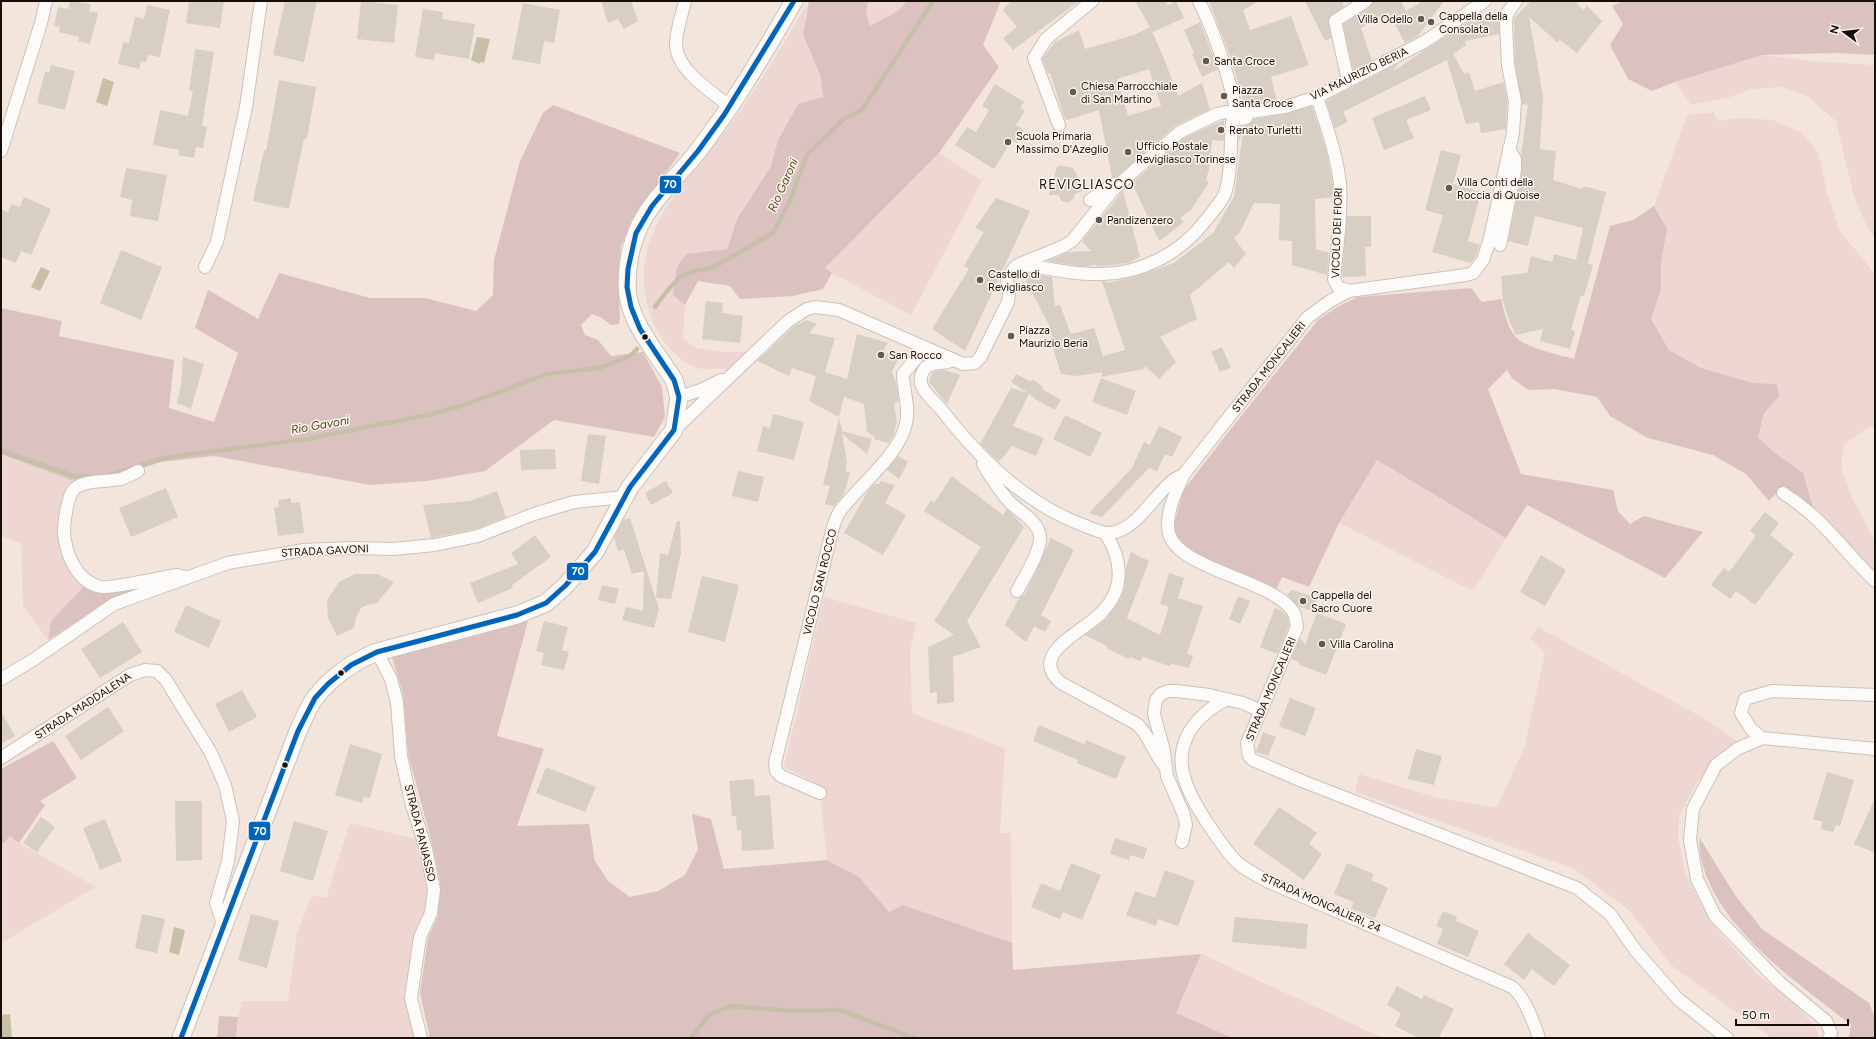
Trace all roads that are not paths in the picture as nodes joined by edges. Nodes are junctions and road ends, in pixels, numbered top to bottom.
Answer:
1 (46, 1) edge
2 (261, 1) edge
3 (685, 1) edge
4 (794, 1) edge
5 (1092, 1) edge
6 (1199, 1) edge
7 (1366, 1) edge
8 (1485, 1) edge
9 (1516, 1) edge
10 (1348, 81) junction
11 (1317, 97) junction
12 (729, 106) junction
13 (1285, 107) junction
14 (1237, 113) junction
15 (1059, 125) dead end
16 (1509, 148) junction
17 (1, 151) edge
18 (1129, 175) junction
19 (1090, 200) dead end
20 (1500, 245) dead end
21 (1017, 266) junction
22 (205, 267) dead end
23 (1349, 291) junction
24 (925, 348) junction
25 (956, 362) junction
26 (732, 374) junction
27 (679, 397) junction
28 (674, 430) junction
29 (977, 453) junction
30 (138, 471) dead end
31 (1184, 474) junction
32 (1783, 493) dead end
33 (624, 497) junction
34 (1105, 532) junction
35 (189, 577) junction
36 (1875, 581) edge
37 (1017, 591) dead end
38 (377, 652) junction
39 (1, 679) edge
40 (1875, 696) edge
41 (1226, 700) junction
42 (1261, 711) junction
43 (1762, 738) junction
44 (1875, 749) edge
45 (1, 758) edge
46 (1166, 768) junction
47 (820, 793) dead end
48 (1182, 842) dead end
49 (223, 924) junction
50 (181, 1038) edge
51 (421, 1038) edge
52 (1539, 1038) edge
53 (1727, 1038) edge
54 (1829, 1038) edge

1 - 17 street
2 - 22 street
3 - 12 street
4 - 12 street
5 - 15 street
6 - 14 street
7 - 10 street
8 - 10 street, VIA MAURIZIO BERIA
9 - 16 street, STRADA MONCALIERI
10 - 11 street, VIA MAURIZIO BERIA
11 - 13 street, VIA MAURIZIO BERIA
11 - 23 street, VICOLO DEI FIORI
12 - 27 street
13 - 14 street, VIA MAURIZIO BERIA
13 - 21 street
14 - 18 street, VIA MAURIZIO BERIA
16 - 20 street
16 - 23 street, STRADA MONCALIERI
18 - 19 street
18 - 21 street, VIA MAURIZIO BERIA
21 - 25 street
23 - 31 street, STRADA MONCALIERI
24 - 25 street
24 - 26 street
24 - 47 street, VICOLO SAN ROCCO
25 - 29 street
26 - 27 street
26 - 28 street
27 - 28 street
28 - 33 street
29 - 34 street
29 - 37 street
30 - 35 street
31 - 34 street
31 - 42 street, STRADA MONCALIERI
32 - 36 street
33 - 35 street, STRADA GAVONI
33 - 38 street
34 - 46 street
35 - 39 street, STRADA GAVONI
38 - 49 street
38 - 51 street, STRADA PANIASSO
40 - 43 street
41 - 42 street
41 - 46 street
41 - 52 street, STRADA MONCALIERI, 24
42 - 53 street, STRADA MONCALIERI
43 - 44 street
43 - 54 street
45 - 49 street, STRADA MADDALENA
46 - 48 street
49 - 50 street

